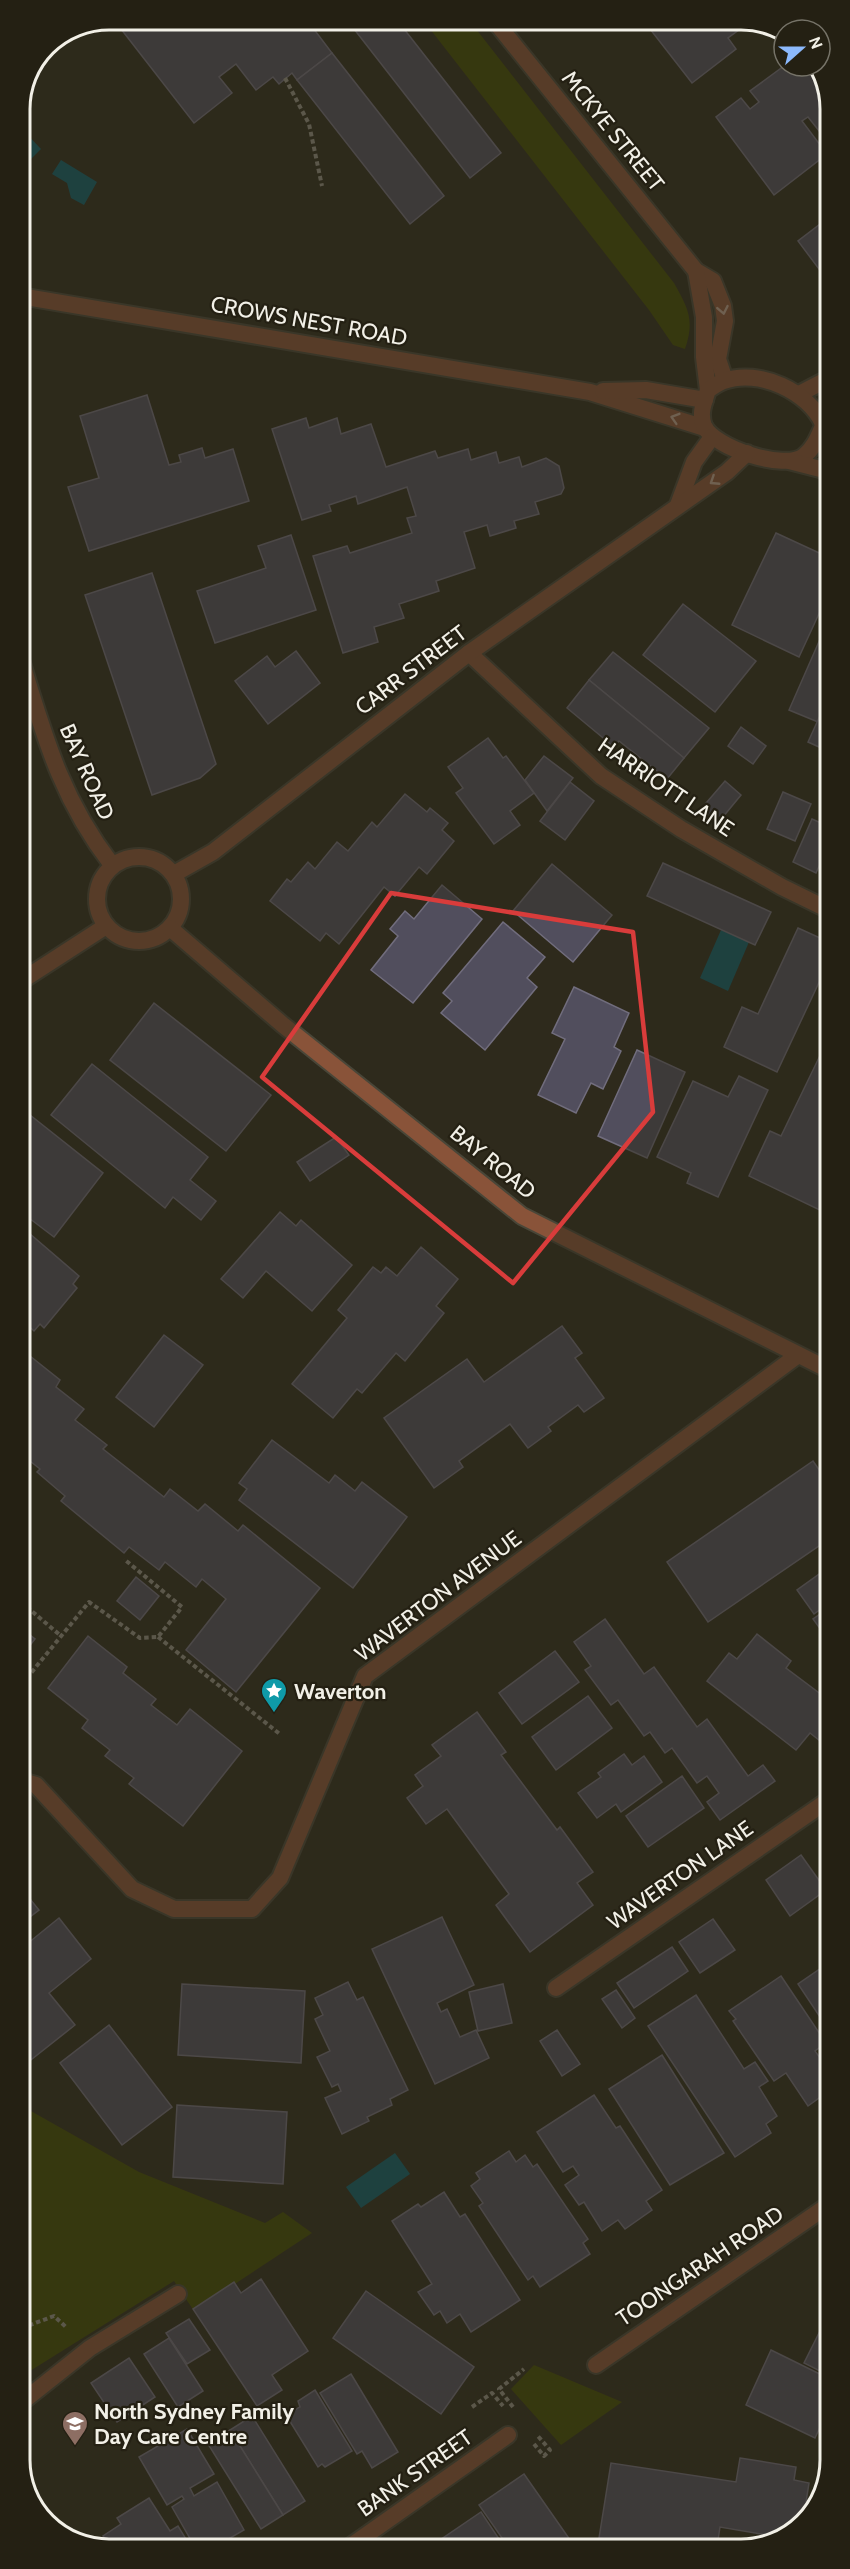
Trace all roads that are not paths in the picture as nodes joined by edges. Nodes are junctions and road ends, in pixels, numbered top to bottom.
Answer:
1 (502, 30) edge
2 (696, 271) junction
3 (30, 298) edge
4 (725, 380) junction
5 (820, 383) edge
6 (590, 392) junction
7 (799, 394) junction
8 (706, 395) junction
9 (820, 417) edge
10 (708, 432) junction
11 (820, 436) edge
12 (747, 453) junction
13 (789, 461) junction
14 (820, 469) edge
15 (678, 505) junction
16 (469, 653) junction
17 (30, 690) edge
18 (112, 865) junction
19 (174, 874) junction
20 (820, 906) edge
21 (106, 926) junction
22 (170, 928) junction
23 (30, 975) edge
24 (798, 1355) junction
25 (820, 1366) edge
26 (30, 1783) edge
27 (820, 1806) edge
28 (556, 1988) dead end
29 (820, 2211) edge
30 (178, 2294) dead end
31 (596, 2365) dead end
32 (30, 2396) edge
33 (508, 2435) dead end
34 (361, 2539) edge

1 - 2 street, MCKYE STREET
2 -> 4 street, MCKYE STREET
2 - 8 street, MCKYE STREET
3 - 6 street, CROWS NEST ROAD
4 - 7 street
4 - 8 street
5 - 7 street
6 - 8 street, CROWS NEST ROAD
10 -> 6 street, CROWS NEST ROAD
7 - 9 street
8 - 10 street
10 - 12 street
10 - 15 street
11 - 13 street
12 - 13 street
12 -> 15 street, CARR STREET
13 - 14 street
15 - 16 street, CARR STREET
16 - 19 street, CARR STREET
16 - 20 street, HARRIOTT LANE
17 - 18 street, BAY ROAD
18 - 19 street
18 - 21 street
19 - 22 street
21 - 22 street
21 - 23 street
22 - 24 street, BAY ROAD
24 - 25 street, BAY ROAD
24 - 26 street, WAVERTON AVENUE
27 - 28 street, WAVERTON LANE
29 - 31 street, TOONGARAH ROAD
30 - 32 street
33 - 34 street, BANK STREET

